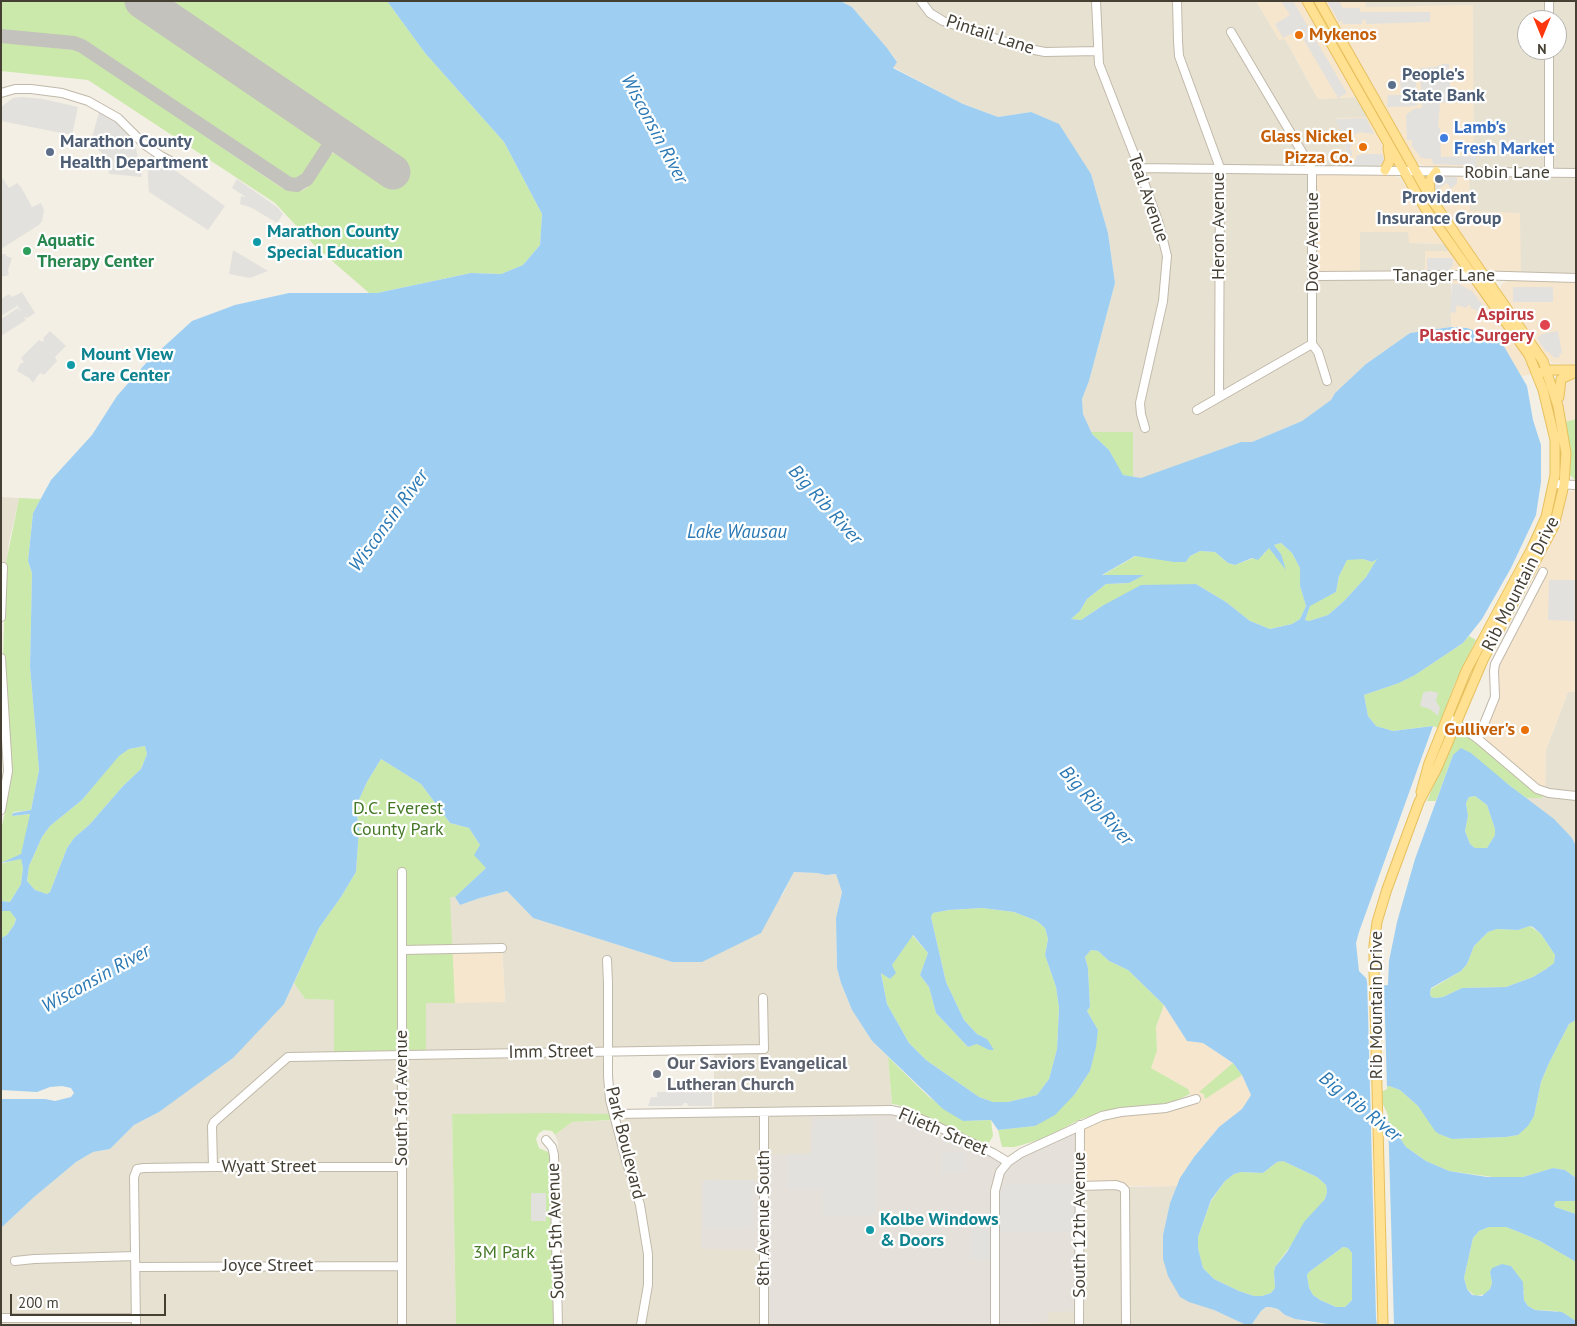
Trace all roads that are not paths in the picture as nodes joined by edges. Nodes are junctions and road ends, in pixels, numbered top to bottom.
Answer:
1 (921, 1) edge
2 (1096, 1) edge
3 (1177, 1) edge
4 (1307, 1) edge
5 (1319, 1) edge
6 (1231, 32) dead end
7 (1097, 51) junction
8 (1549, 60) edge
9 (1, 93) edge
10 (1387, 140) junction
11 (178, 165) dead end
12 (1138, 168) junction
13 (1220, 168) junction
14 (1312, 169) junction
15 (1385, 170) junction
16 (1404, 171) junction
17 (1417, 171) junction
18 (1436, 172) junction
19 (1549, 173) junction
20 (1576, 173) edge
21 (1432, 200) junction
22 (1473, 275) junction
23 (1483, 275) junction
24 (1313, 276) junction
25 (1576, 278) edge
26 (1312, 344) junction
27 (1547, 371) junction
28 (1576, 371) edge
29 (1538, 375) junction
30 (1327, 381) dead end
31 (1219, 397) junction
32 (1196, 410) dead end
33 (1561, 420) junction
34 (1145, 428) dead end
35 (1554, 484) junction
36 (1564, 485) junction
37 (1576, 485) edge
38 (2, 571) edge
39 (1543, 572) dead end
40 (1, 617) edge
41 (1, 658) edge
42 (1447, 717) junction
43 (1456, 723) junction
44 (3, 732) edge
45 (1478, 739) junction
46 (1576, 796) edge
47 (1419, 802) junction
48 (1, 810) edge
49 (402, 872) dead end
50 (502, 948) dead end
51 (403, 950) junction
52 (606, 960) dead end
53 (762, 998) dead end
54 (608, 1052) junction
55 (402, 1054) junction
56 (1196, 1100) dead end
57 (764, 1112) junction
58 (614, 1114) junction
59 (1080, 1125) junction
60 (546, 1140) dead end
61 (1008, 1162) junction
62 (212, 1167) junction
63 (402, 1167) junction
64 (1080, 1186) junction
65 (135, 1256) junction
66 (16, 1262) dead end
67 (401, 1266) junction
68 (136, 1267) junction
69 (1, 1318) edge
70 (136, 1322) edge
71 (402, 1325) edge
72 (558, 1325) edge
73 (641, 1325) edge
74 (764, 1325) edge
75 (995, 1325) edge
76 (1079, 1325) edge
77 (1126, 1325) edge
78 (1384, 1325) edge

1 - 7 street, Pintail Lane
2 - 7 street, Teal Avenue
3 - 13 street, Heron Avenue
4 - 10 main road, Rib Mountain Drive
5 - 17 main road, Rib Mountain Drive
6 - 14 street, Dove Avenue
7 - 12 street, Teal Avenue
8 - 19 street
9 - 11 street
10 - 15 main road
10 - 16 main road, Rib Mountain Drive
12 - 13 street, Robin Lane
12 - 34 street, Teal Avenue
13 - 14 street, Robin Lane
13 - 31 street, Heron Avenue
14 - 15 street, Robin Lane
14 - 24 street, Dove Avenue
15 - 16 street, Robin Lane
16 - 17 street, Robin Lane
16 - 22 main road, Rib Mountain Drive
17 - 18 street, Robin Lane
17 - 21 main road, Rib Mountain Drive
18 - 19 street, Robin Lane
18 - 21 main road
19 - 20 street, Robin Lane
21 - 23 main road, Rib Mountain Drive
22 - 23 street, Tanager Lane
22 - 24 street, Tanager Lane
22 - 29 main road, Rib Mountain Drive
23 - 25 street, Tanager Lane
23 - 27 main road, Rib Mountain Drive
24 - 26 street, Dove Avenue
26 - 30 street, Dove Avenue
26 - 31 street
27 - 28 main road
27 - 29 main road
27 - 33 main road, Rib Mountain Drive
28 - 33 main road
29 - 35 main road, Rib Mountain Drive
31 - 32 street
33 - 36 main road, Rib Mountain Drive
35 - 36 street
35 - 42 main road, Rib Mountain Drive
36 - 37 street
36 - 43 main road, Rib Mountain Drive
38 - 40 street
39 - 45 street
41 - 44 street
42 - 43 street
42 - 47 main road, Rib Mountain Drive
43 - 45 street
43 - 47 main road, Rib Mountain Drive
44 - 48 street
45 - 46 street
47 - 78 main road, Rib Mountain Drive
49 - 51 street, South 3rd Avenue
50 - 51 street
51 - 55 street, South 3rd Avenue
52 - 54 street, Park Boulevard
53 - 54 street, Imm Street
54 - 55 street, Imm Street
54 - 58 street, Park Boulevard
55 - 62 street, Imm Street
55 - 63 street, South 3rd Avenue
56 - 59 street, Flieth Street
57 - 58 street, Flieth Street
57 - 61 street, Flieth Street
57 - 74 street, 8th Avenue South
58 - 73 street, Park Boulevard
59 - 61 street, Flieth Street
59 - 64 street, South 12th Avenue
60 - 72 street, South 5th Avenue
61 - 75 street
62 - 63 street, Wyatt Street
62 - 65 street, Wyatt Street
63 - 67 street, South 3rd Avenue
64 - 76 street, South 12th Avenue
64 - 77 street
65 - 66 street
65 - 68 street
67 - 68 street, Joyce Street
67 - 71 street, South 3rd Avenue
68 - 70 street
69 - 70 street

